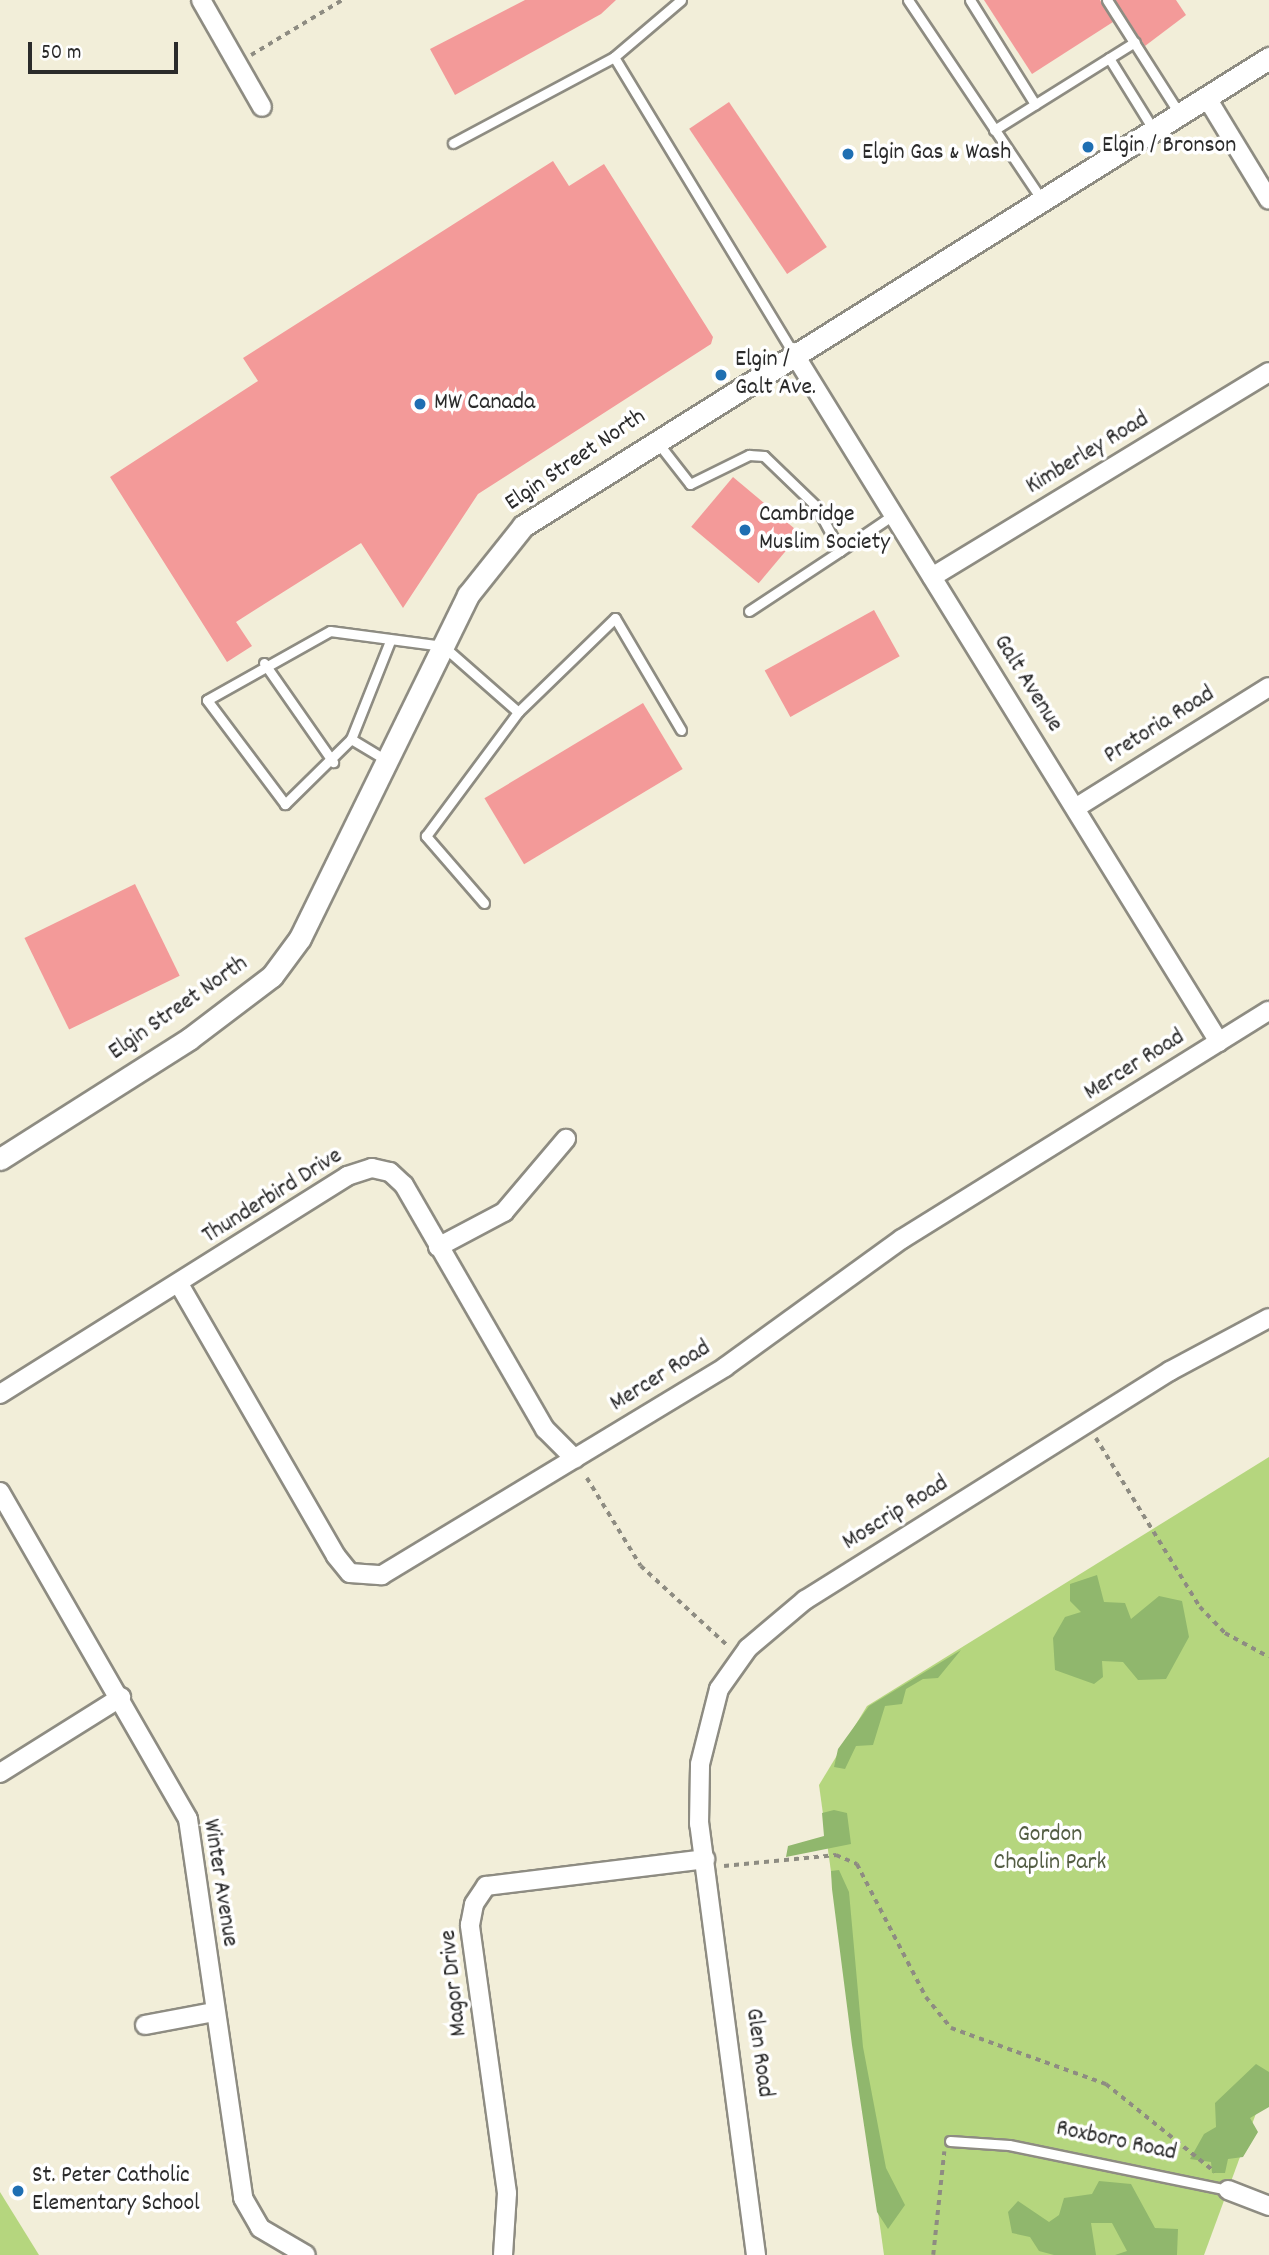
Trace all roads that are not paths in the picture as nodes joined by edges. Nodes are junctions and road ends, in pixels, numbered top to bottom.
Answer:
1 (201, 0) edge
2 (681, 0) edge
3 (908, 0) edge
4 (970, 0) edge
5 (1107, 0) edge
6 (1135, 42) junction
7 (614, 57) junction
8 (1109, 58) junction
9 (1269, 58) edge
10 (1207, 98) junction
11 (1035, 104) junction
12 (262, 107) dead end
13 (1180, 114) junction
14 (994, 130) junction
15 (1154, 130) junction
16 (453, 143) dead end
17 (1041, 200) junction
18 (1269, 200) edge
19 (793, 352) junction
20 (1269, 372) edge
21 (655, 439) junction
22 (893, 515) junction
23 (840, 551) junction
24 (932, 577) junction
25 (749, 611) dead end
26 (390, 641) junction
27 (443, 646) junction
28 (264, 663) junction
29 (1269, 687) edge
30 (518, 712) junction
31 (681, 730) dead end
32 (351, 738) junction
33 (387, 760) junction
34 (333, 762) junction
35 (1077, 807) junction
36 (484, 903) dead end
37 (1269, 1011) edge
38 (1219, 1042) junction
39 (566, 1139) dead end
40 (0, 1159) edge
41 (438, 1247) junction
42 (180, 1284) junction
43 (1269, 1318) edge
44 (0, 1394) edge
45 (575, 1459) junction
46 (0, 1492) edge
47 (121, 1697) junction
48 (0, 1773) edge
49 (705, 1859) junction
50 (214, 2012) junction
51 (145, 2025) dead end
52 (950, 2141) road end
53 (1228, 2190) joint
54 (1269, 2206) edge
55 (306, 2255) edge
56 (503, 2255) edge
57 (756, 2255) edge

1 - 12 street
2 - 7 lane
3 - 14 lane
4 - 11 lane
5 - 6 lane
6 - 8 lane
6 - 13 lane
7 - 16 lane
7 - 19 lane
8 - 11 lane
8 - 15 lane
9 - 10 street, Elgin Street North
10 - 13 street, Elgin Street North
10 - 18 street
11 - 14 lane
13 - 15 street, Elgin Street North
14 - 17 lane
15 - 17 street, Elgin Street North
17 - 19 street, Elgin Street North
19 - 21 street, Elgin Street North
19 - 22 street, Galt Avenue
20 - 24 street, Kimberley Road
21 - 23 lane
21 - 27 street, Elgin Street North
22 - 23 lane
22 - 24 street, Galt Avenue
23 - 25 lane
24 - 35 street, Galt Avenue
26 - 27 lane
26 - 28 lane
26 - 32 lane
27 - 30 lane
27 - 33 street, Elgin Street North
28 - 34 lane
28 - 34 lane
29 - 35 street, Pretoria Road
30 - 31 lane
30 - 36 lane
32 - 33 lane
32 - 34 lane
33 - 40 street, Elgin Street North
35 - 38 street, Galt Avenue
37 - 38 street, Mercer Road
38 - 45 street, Mercer Road
39 - 41 street
41 - 42 street, Thunderbird Drive
41 - 45 street, Thunderbird Drive
42 - 44 street, Thunderbird Drive
42 - 45 street, Mercer Road
43 - 49 street, Moscrip Road
46 - 47 street, Winter Avenue
47 - 48 street
47 - 50 street, Winter Avenue
49 - 56 street, Magor Drive
49 - 57 street, Glen Road
50 - 51 street
50 - 55 street, Winter Avenue
52 - 53 lane, Roxboro Road
53 - 54 street, Roxboro Road

